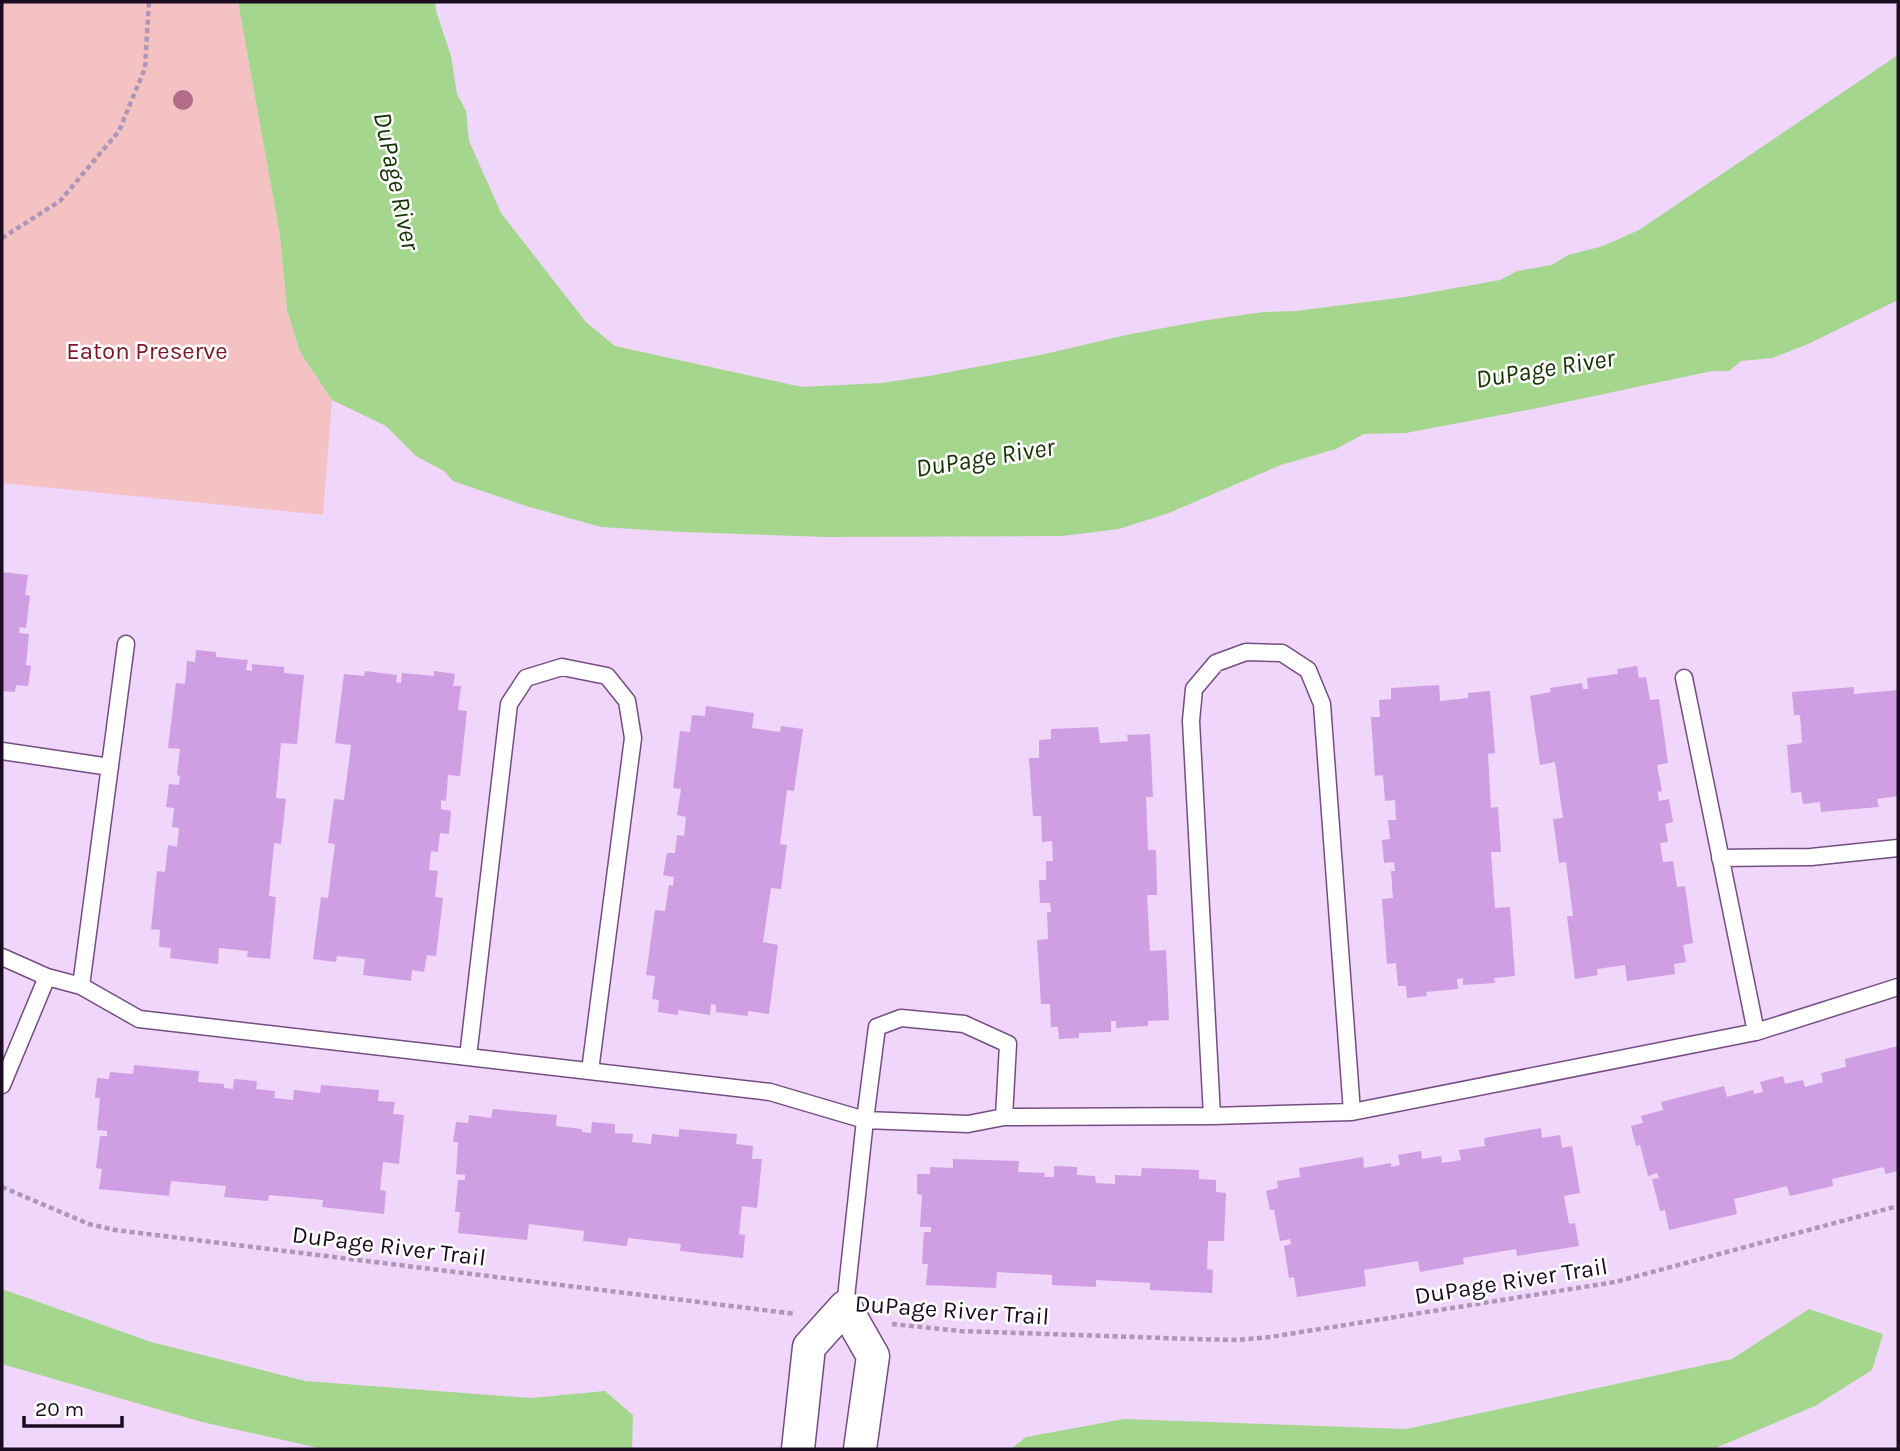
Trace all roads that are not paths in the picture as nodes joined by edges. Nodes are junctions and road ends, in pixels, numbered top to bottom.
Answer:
1 (126, 644) dead end
2 (1684, 678) dead end
3 (2, 751) edge
4 (110, 766) junction
5 (1898, 848) edge
6 (1720, 858) junction
7 (2, 957) edge
8 (47, 977) junction
9 (81, 986) junction
10 (1898, 987) edge
11 (1756, 1032) junction
12 (468, 1057) junction
13 (590, 1071) junction
14 (2, 1085) edge
15 (1352, 1112) junction
16 (1212, 1116) junction
17 (1004, 1117) junction
18 (865, 1120) junction
19 (844, 1315) junction
20 (798, 1449) edge
21 (860, 1449) edge

1 - 4 lane
2 - 6 lane
3 - 4 lane
4 - 9 lane
5 - 6 lane
6 - 11 lane
7 - 8 lane
8 - 9 lane
8 - 14 lane
9 - 12 lane
10 - 11 lane
11 - 15 lane
12 - 13 lane
12 - 13 lane
13 - 18 lane
15 - 16 lane
15 - 16 lane
16 - 17 lane
17 - 18 lane
17 - 18 lane
18 - 19 lane
19 - 20 street
19 - 21 street

